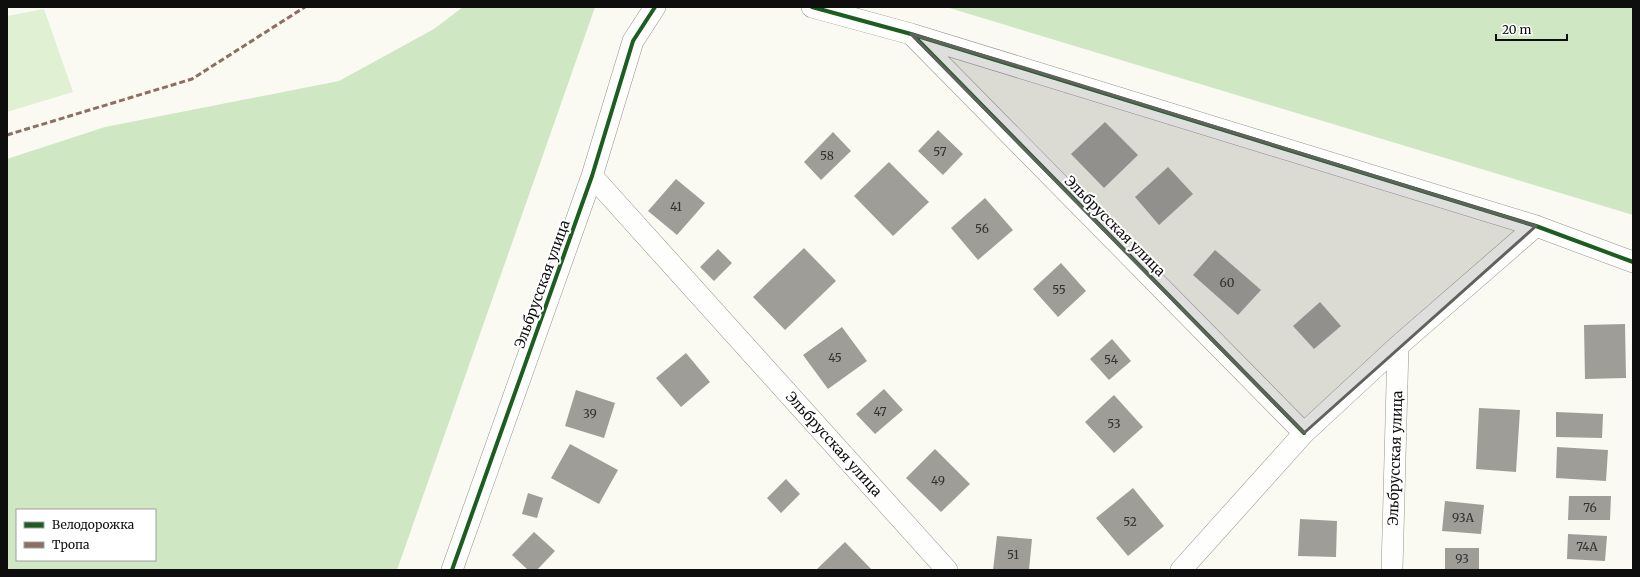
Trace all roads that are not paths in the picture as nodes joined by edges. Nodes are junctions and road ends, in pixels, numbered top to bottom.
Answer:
1 (655, 7) edge
2 (812, 7) edge
3 (911, 34) junction
4 (592, 176) junction
5 (1536, 226) junction
6 (1633, 262) edge
7 (1398, 346) junction
8 (1304, 433) junction
9 (452, 570) edge
10 (947, 570) edge
11 (1181, 570) edge
12 (1392, 570) edge

1 - 4 street, Эльбрусская улица
2 - 3 street
3 - 5 street
3 - 8 street, Эльбрусская улица
4 - 9 street, Эльбрусская улица
4 - 10 street, Эльбрусская улица
5 - 6 street
5 - 7 street
7 - 8 street
7 - 12 street, Эльбрусская улица
8 - 11 street

